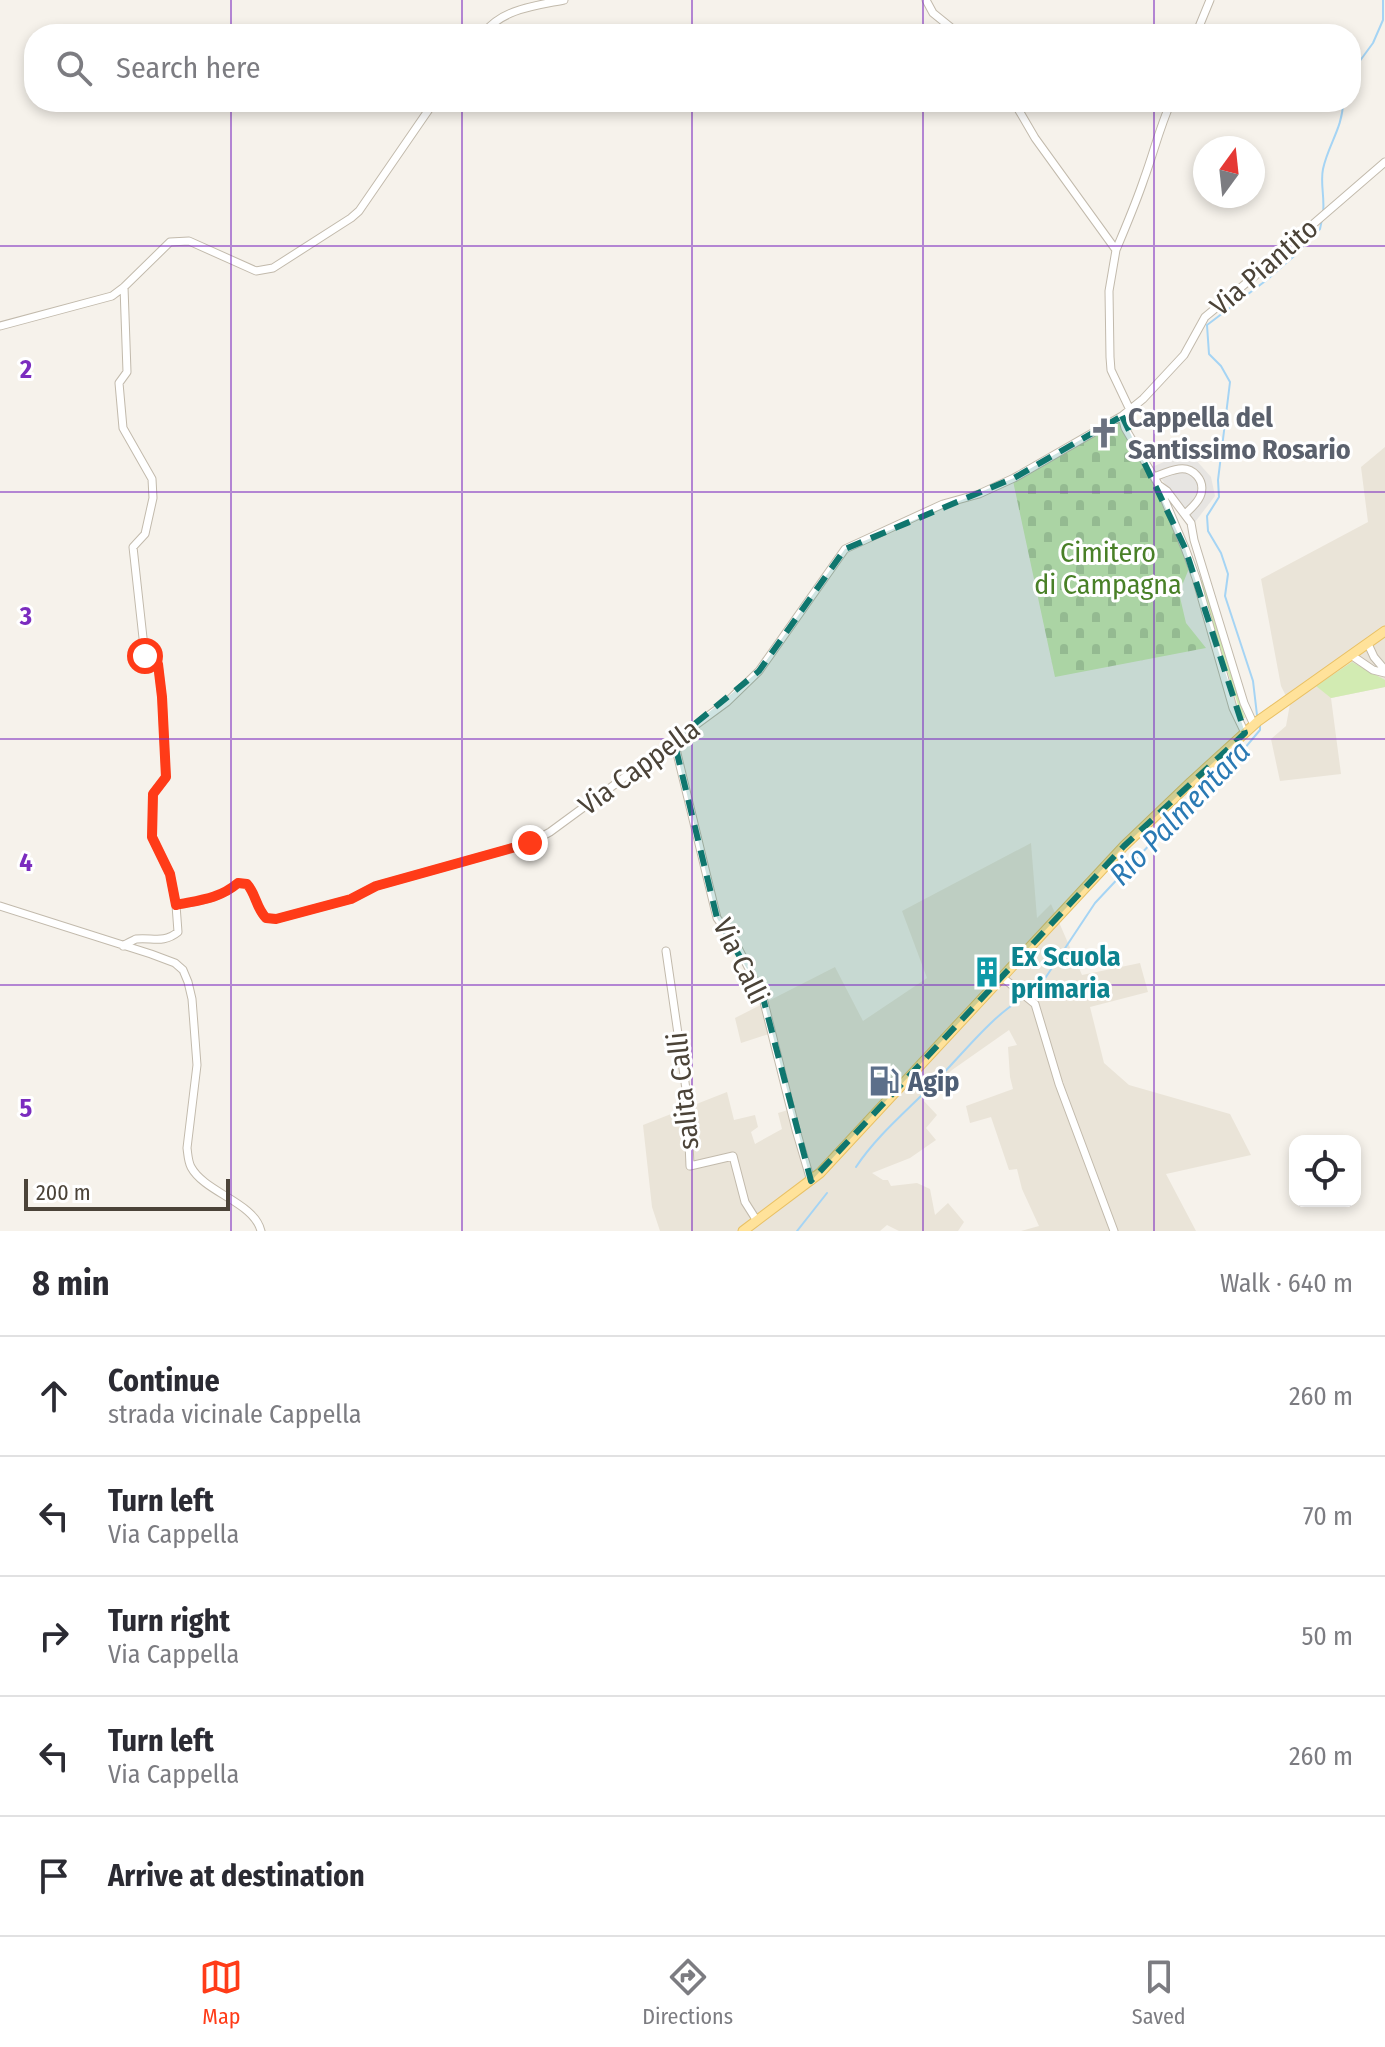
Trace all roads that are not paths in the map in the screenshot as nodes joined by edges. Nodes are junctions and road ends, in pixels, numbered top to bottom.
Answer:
1 (564, 0) edge
2 (926, 0) edge
3 (1210, 0) edge
4 (492, 24) edge
5 (947, 24) edge
6 (1200, 24) edge
7 (427, 112) edge
8 (1020, 112) edge
9 (1166, 112) edge
10 (1385, 162) edge
11 (1116, 250) junction
12 (124, 287) junction
13 (0, 326) edge
14 (1130, 410) junction
15 (1122, 416) junction
16 (1156, 480) junction
17 (1185, 514) junction
18 (1385, 631) edge
19 (1368, 644) junction
20 (1351, 655) junction
21 (1385, 672) edge
22 (1256, 723) junction
23 (1245, 733) junction
24 (674, 741) junction
25 (176, 905) junction
26 (0, 906) edge
27 (123, 946) junction
28 (666, 951) dead end
29 (1002, 977) junction
30 (811, 1181) junction
31 (757, 1221) junction
32 (261, 1231) edge
33 (743, 1231) edge
34 (1114, 1231) edge

1 - 4 street
2 - 5 street
3 - 6 street
7 - 12 street
8 - 11 street
9 - 11 street
10 - 14 street, Via Piantito
11 - 14 street
12 - 13 street
12 - 25 street
14 - 15 street, Via Piantito
15 - 16 street
15 - 24 street, Via Cappella
16 - 17 street
16 - 17 street
16 - 23 street
17 - 22 street
18 - 19 main road
19 - 20 main road
19 - 21 street
20 - 21 street
20 - 22 main road
22 - 23 main road
23 - 29 main road
24 - 25 street, Via Cappella
24 - 30 street, Via Calli
25 - 27 street
26 - 27 street
27 - 32 street
28 - 31 street, salita Calli
29 - 30 main road
29 - 34 street
30 - 31 main road
31 - 33 main road

